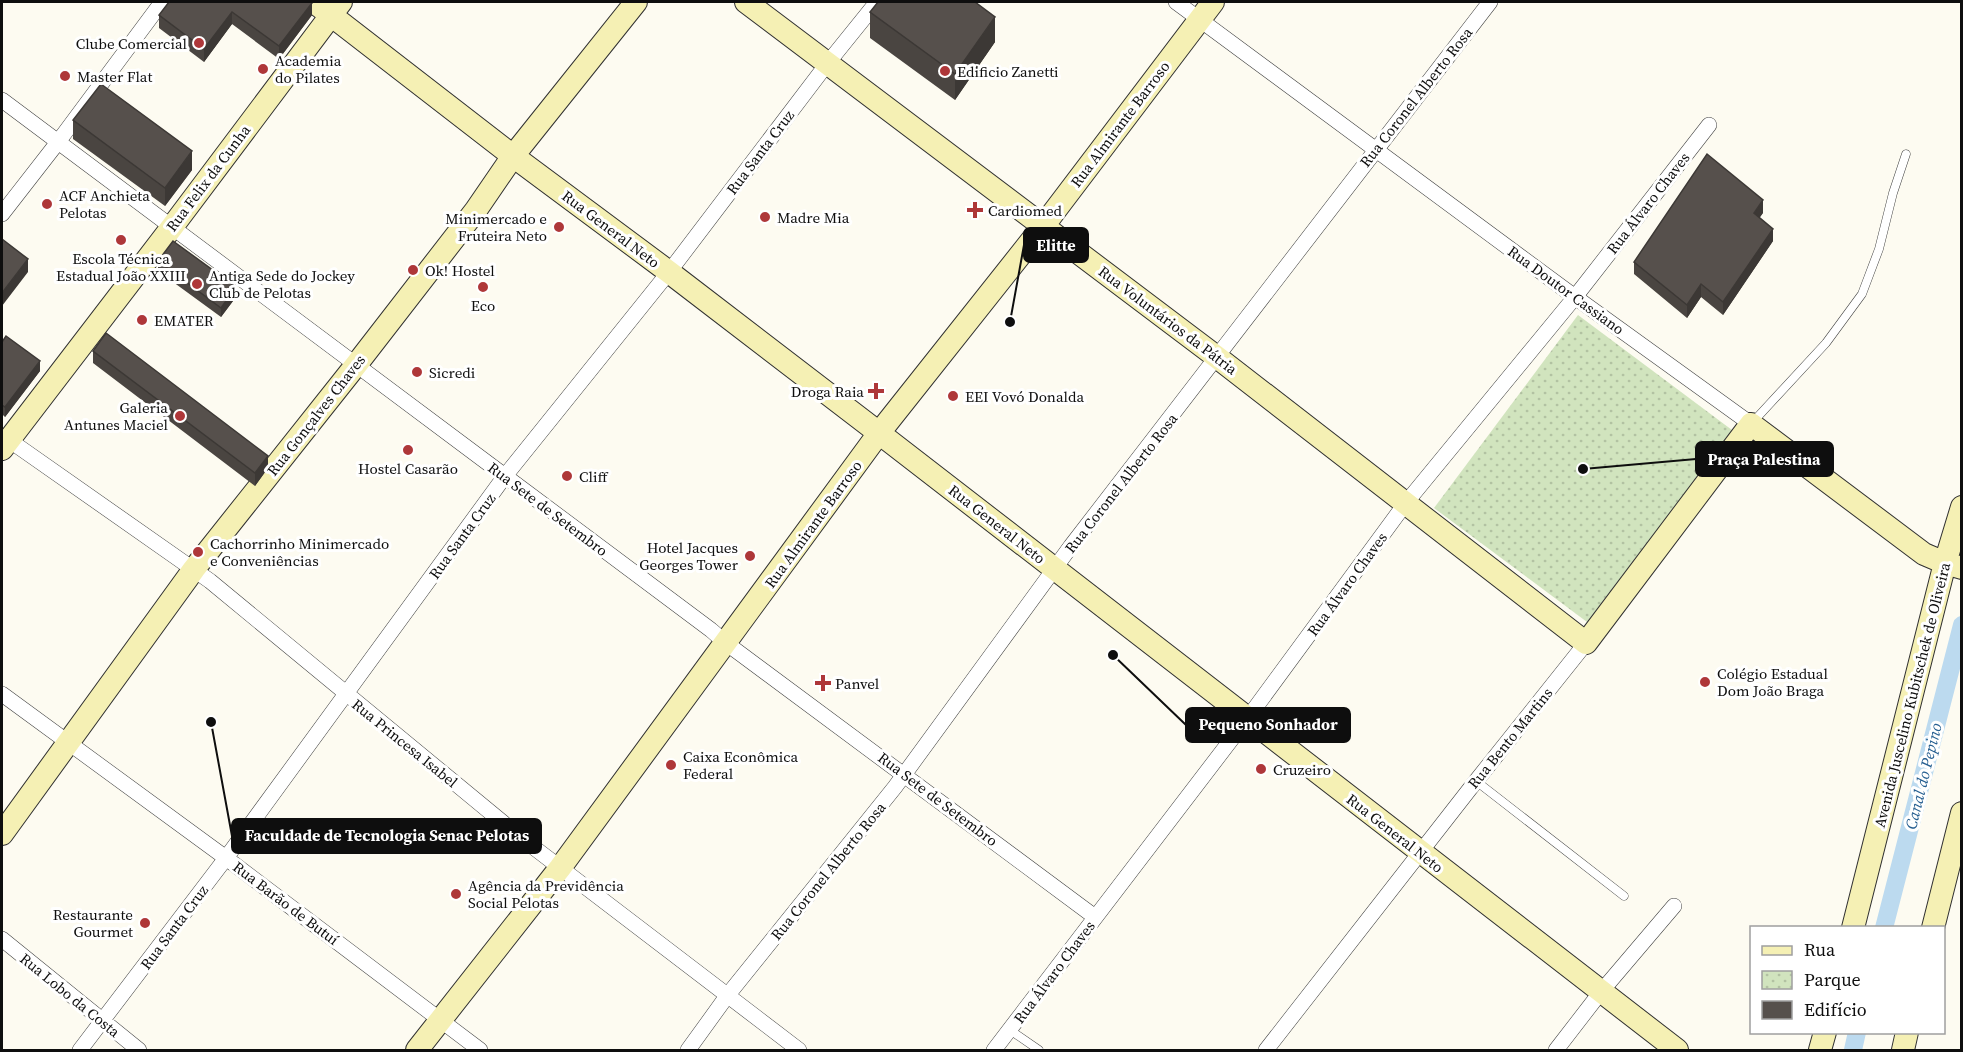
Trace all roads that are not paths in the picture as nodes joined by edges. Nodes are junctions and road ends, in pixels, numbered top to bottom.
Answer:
1 (162, 2) edge
2 (636, 2) edge
3 (746, 2) edge
4 (877, 2) edge
5 (1176, 2) edge
6 (1214, 2) edge
7 (1490, 2) edge
8 (328, 6) edge
9 (1200, 19) junction
10 (827, 64) junction
11 (2, 100) edge
12 (1709, 125) dead end
13 (58, 142) junction
14 (1376, 148) junction
15 (1906, 154) dead end
16 (513, 156) junction
17 (2, 214) edge
18 (1044, 225) junction
19 (172, 227) junction
20 (669, 272) junction
21 (1575, 297) junction
22 (1218, 358) junction
23 (356, 365) junction
24 (1751, 424) junction
25 (879, 433) junction
26 (4, 441) edge
27 (505, 476) junction
28 (1406, 504) junction
29 (1962, 507) edge
30 (1955, 566) edge
31 (194, 569) junction
32 (1055, 569) junction
33 (726, 643) junction
34 (1586, 643) junction
35 (2, 694) edge
36 (346, 695) junction
37 (1247, 719) junction
38 (67, 742) junction
39 (904, 774) junction
40 (1476, 781) junction
41 (1960, 826) edge
42 (2, 834) edge
43 (1421, 853) junction
44 (226, 858) junction
45 (560, 868) junction
46 (1623, 896) dead end
47 (1674, 906) dead end
48 (1095, 917) junction
49 (1853, 926) edge
50 (1933, 926) edge
51 (2, 939) edge
52 (1600, 993) junction
53 (727, 996) junction
54 (441, 1020) junction
55 (102, 1022) junction
56 (1010, 1030) junction
57 (1824, 1034) edge
58 (1907, 1034) edge
59 (80, 1050) edge
60 (139, 1050) edge
61 (417, 1050) edge
62 (480, 1050) edge
63 (688, 1050) edge
64 (799, 1050) edge
65 (994, 1050) edge
66 (1039, 1050) edge
67 (1268, 1050) edge
68 (1556, 1050) edge
69 (1677, 1050) edge
70 (1820, 1050) edge
71 (1903, 1050) edge

1 - 13 street
2 - 16 street, Rua Gonçalves Chaves
3 - 10 street, Rua Voluntários da Pátria
4 - 10 street, Rua Santa Cruz
5 - 9 street, Rua Doutor Cassiano
6 - 9 street, Rua Almirante Barroso
7 - 14 street, Rua Coronel Alberto Rosa
8 - 16 street, Rua General Neto
8 - 19 street, Rua Felix da Cunha
9 - 14 street, Rua Doutor Cassiano
9 - 18 street, Rua Almirante Barroso
10 - 18 street, Rua Voluntários da Pátria
10 - 20 street, Rua Santa Cruz
11 - 13 street, Rua Sete de Setembro
12 - 21 street, Rua Álvaro Chaves
13 - 17 street
13 - 19 street, Rua Sete de Setembro
14 - 21 street, Rua Doutor Cassiano
14 - 22 street, Rua Coronel Alberto Rosa
15 - 24 lane
16 - 20 street, Rua General Neto
16 - 23 street, Rua Gonçalves Chaves
18 - 22 street, Rua Voluntários da Pátria
18 - 25 street, Rua Almirante Barroso
19 - 23 street, Rua Sete de Setembro
19 - 26 street, Rua Felix da Cunha
20 - 25 street, Rua General Neto
20 - 27 street, Rua Santa Cruz
21 - 24 street, Rua Doutor Cassiano
21 - 28 street, Rua Álvaro Chaves
22 - 28 street, Rua Voluntários da Pátria
22 - 32 street, Rua Coronel Alberto Rosa
23 - 27 street, Rua Sete de Setembro
23 - 31 street, Rua Gonçalves Chaves
24 - 30 street, Rua Doutor Cassiano
24 - 34 street, Rua Bento Martins
25 - 32 street, Rua General Neto
25 - 33 street, Rua Almirante Barroso
26 - 31 street, Rua Princesa Isabel
27 - 33 street, Rua Sete de Setembro
27 - 36 street, Rua Santa Cruz
28 - 34 street, Rua Voluntários da Pátria
28 - 37 street, Rua Álvaro Chaves
29 - 30 street, Avenida Juscelino Kubitschek de Oliveira
30 - 49 street, Avenida Juscelino Kubitschek de Oliveira
31 - 36 street, Rua Princesa Isabel
31 - 38 street, Rua Gonçalves Chaves
32 - 37 street, Rua General Neto
32 - 39 street, Rua Coronel Alberto Rosa
33 - 39 street, Rua Sete de Setembro
33 - 45 street, Rua Almirante Barroso
34 - 40 street, Rua Bento Martins
35 - 38 street, Rua Barão de Butuí
36 - 44 street, Rua Santa Cruz
36 - 45 street, Rua Princesa Isabel
37 - 43 street, Rua General Neto
37 - 48 street, Rua Álvaro Chaves
38 - 42 street, Rua Gonçalves Chaves
38 - 44 street, Rua Barão de Butuí
39 - 48 street, Rua Sete de Setembro
39 - 53 street, Rua Coronel Alberto Rosa
40 - 43 street, Rua Bento Martins
40 - 46 lane
41 - 50 street
43 - 52 street, Rua General Neto
43 - 67 street, Rua Bento Martins
44 - 54 street, Rua Barão de Butuí
44 - 55 street, Rua Santa Cruz
45 - 53 street, Rua Princesa Isabel
45 - 54 street, Rua Almirante Barroso
47 - 52 street
48 - 56 street, Rua Álvaro Chaves
51 - 55 street, Rua Lobo da Costa
52 - 68 street
52 - 69 street, Rua General Neto
53 - 63 street, Rua Coronel Alberto Rosa
53 - 64 street, Rua Princesa Isabel
54 - 61 street, Rua Almirante Barroso
54 - 62 street, Rua Barão de Butuí
55 - 59 street, Rua Santa Cruz
55 - 60 street, Rua Lobo da Costa
56 - 65 street, Rua Álvaro Chaves
56 - 66 lane
57 - 70 street
58 - 71 street

